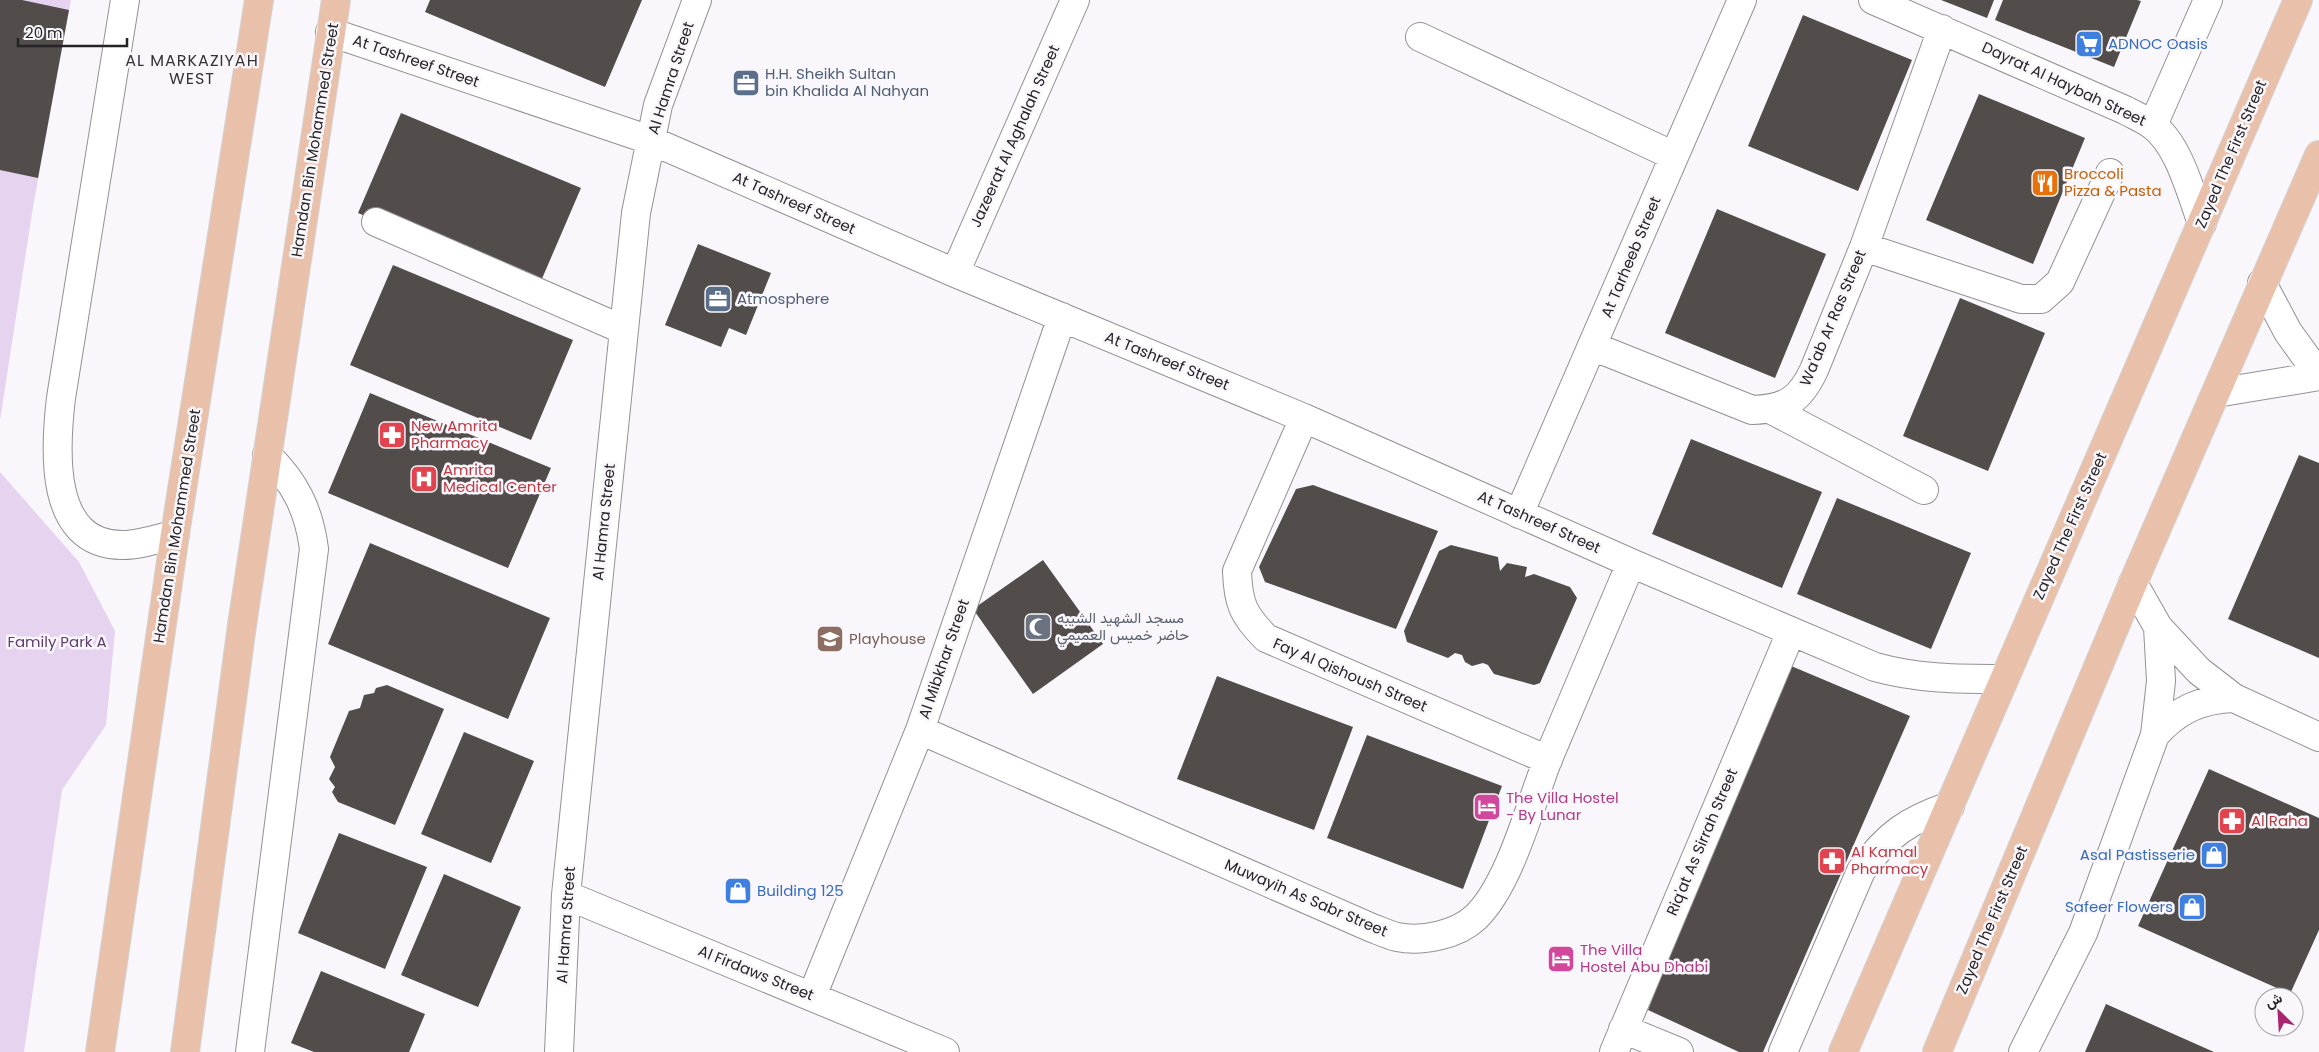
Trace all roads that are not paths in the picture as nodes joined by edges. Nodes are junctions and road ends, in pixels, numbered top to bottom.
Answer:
1 (125, 0) edge
2 (260, 0) edge
3 (336, 0) edge
4 (697, 0) edge
5 (1075, 0) edge
6 (1742, 0) edge
7 (1873, 0) edge
8 (2298, 0) edge
9 (2201, 5) edge
10 (1942, 29) junction
11 (330, 32) junction
12 (1420, 37) dead end
13 (2153, 125) junction
14 (650, 140) junction
15 (2319, 154) edge
16 (1674, 156) junction
17 (2110, 173) dead end
18 (376, 222) dead end
19 (2202, 224) junction
20 (1864, 247) junction
21 (954, 272) junction
22 (2262, 283) junction
23 (1062, 318) junction
24 (624, 330) junction
25 (1592, 346) junction
26 (2319, 376) edge
27 (2216, 393) junction
28 (1772, 410) junction
29 (1304, 418) junction
30 (268, 455) junction
31 (1924, 490) dead end
32 (1519, 514) junction
33 (175, 534) junction
34 (1631, 563) junction
35 (2133, 583) junction
36 (2158, 628) junction
37 (1791, 632) junction
38 (2002, 679) junction
39 (2234, 698) junction
40 (920, 730) junction
41 (2155, 735) junction
42 (2319, 737) edge
43 (1548, 760) junction
44 (1950, 806) junction
45 (566, 895) junction
46 (812, 996) junction
47 (106, 1010) junction
48 (1618, 1040) edge
49 (86, 1052) edge
50 (100, 1052) edge
51 (185, 1052) edge
52 (250, 1052) edge
53 (559, 1052) edge
54 (945, 1052) edge
55 (1679, 1052) edge
56 (1783, 1052) edge
57 (1842, 1052) edge
58 (1937, 1052) edge
59 (2023, 1052) edge

1 - 33 street
2 - 33 main road, Hamdan Bin Mohammed Street
3 - 11 main road, Hamdan Bin Mohammed Street
4 - 14 street, Al Hamra Street
5 - 21 street, Jazeerat Al Aghalah Street
6 - 16 street, At Tarheeb Street
7 - 10 street, Dayrat Al Haybah Street
8 - 19 main road, Zayed The First Street
9 - 13 street
10 - 13 street, Dayrat Al Haybah Street
10 - 20 street, Wa'ab Ar Ras Street
11 - 14 street, At Tashreef Street
11 - 30 main road, Hamdan Bin Mohammed Street
12 - 16 street
13 - 19 street, Dayrat Al Haybah Street
14 - 21 street, At Tashreef Street
14 - 24 street, Al Hamra Street
15 - 22 main road, Zayed The First Street
16 - 25 street, At Tarheeb Street
17 - 20 street
18 - 24 street
19 - 38 main road, Zayed The First Street
20 - 28 street, Wa'ab Ar Ras Street
21 - 23 street, At Tashreef Street
22 - 26 street
22 - 27 main road, Zayed The First Street
23 - 29 street, At Tashreef Street
23 - 40 street, Al Mibkhar Street
24 - 45 street, Al Hamra Street
25 - 28 street, Wa'ab Ar Ras Street
25 - 32 street, At Tarheeb Street
26 - 27 street
27 - 35 main road, Zayed The First Street
28 - 31 street
29 - 32 street, At Tashreef Street
29 - 43 street, Fay Al Qishoush Street
30 - 51 main road, Hamdan Bin Mohammed Street
30 - 52 street
32 - 34 street, At Tashreef Street
33 - 47 main road, Hamdan Bin Mohammed Street
34 - 37 street, At Tashreef Street
34 - 43 street, Muwayih As Sabr Street
35 - 36 street
35 - 58 main road, Zayed The First Street
36 - 39 street
36 - 41 street
37 - 38 street, At Tashreef Street
37 - 48 street, Riq'at As Sirrah Street
38 - 44 main road, Zayed The First Street
39 - 41 street
39 - 42 street
40 - 43 street, Muwayih As Sabr Street
40 - 46 street, Al Mibkhar Street
41 - 59 street
44 - 56 street
44 - 57 main road, Zayed The First Street
45 - 46 street, Al Firdaws Street
45 - 53 street, Al Hamra Street
46 - 54 street, Al Firdaws Street
47 - 49 main road
47 - 50 main road, Hamdan Bin Mohammed Street
48 - 55 street

